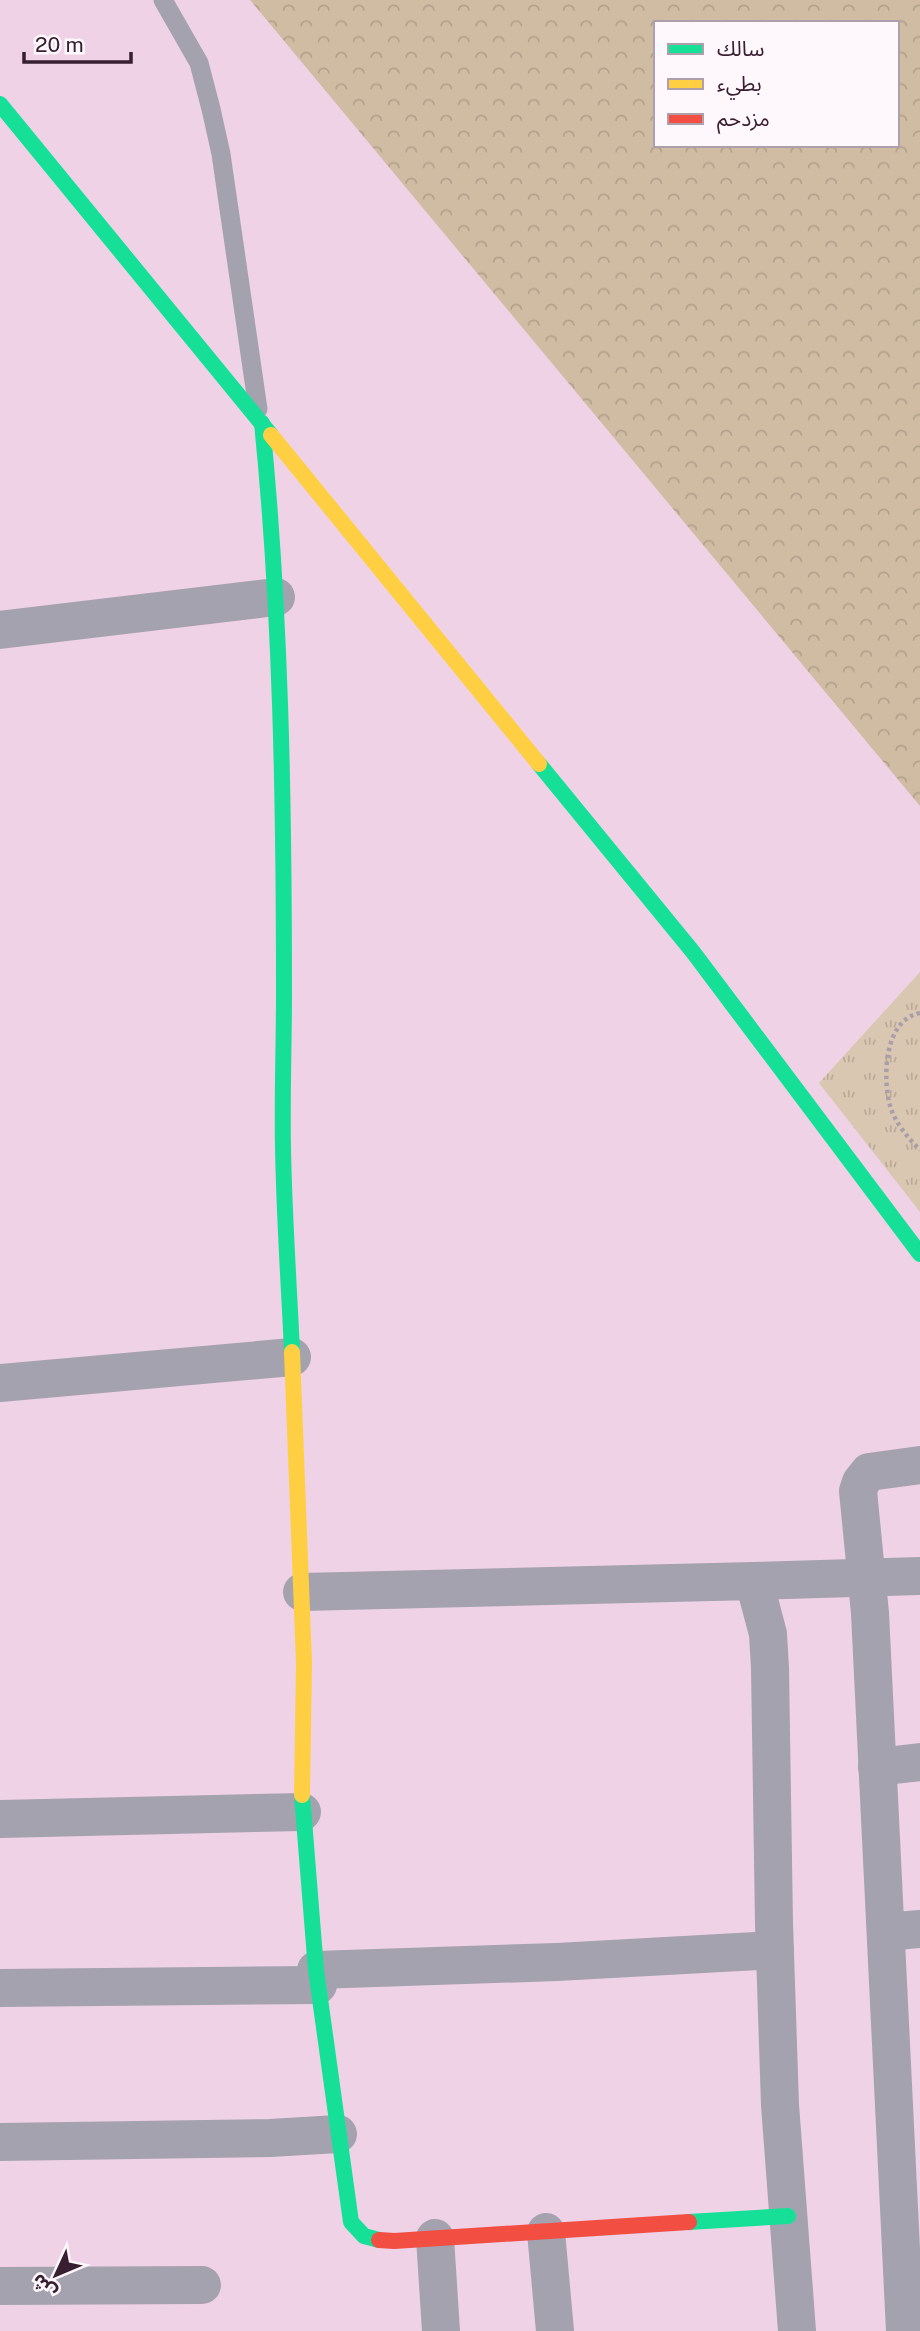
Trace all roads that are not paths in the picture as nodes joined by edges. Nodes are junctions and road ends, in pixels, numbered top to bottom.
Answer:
1 (163, 0) edge
2 (0, 104) edge
3 (262, 424) junction
4 (276, 597) junction
5 (0, 630) edge
6 (920, 1254) edge
7 (292, 1357) junction
8 (0, 1383) edge
9 (920, 1465) edge
10 (920, 1576) edge
11 (865, 1578) junction
12 (754, 1581) junction
13 (302, 1592) junction
14 (920, 1762) edge
15 (877, 1767) junction
16 (302, 1812) junction
17 (0, 1819) edge
18 (903, 1930) edge
19 (775, 1951) junction
20 (317, 1978) junction
21 (0, 1988) edge
22 (906, 2105) edge
23 (338, 2134) junction
24 (0, 2142) edge
25 (788, 2216) junction
26 (545, 2232) junction
27 (435, 2238) junction
28 (911, 2278) edge
29 (202, 2285) dead end
30 (0, 2286) edge
31 (441, 2331) edge
32 (555, 2331) edge
33 (797, 2331) edge
34 (905, 2331) edge

1 - 3 lane
2 - 3 street
3 - 4 street
3 - 6 street
4 - 5 street
4 - 7 street
7 - 8 street
7 - 13 street
9 - 11 street
10 - 11 street
11 - 12 street
11 - 15 street
12 - 13 street
12 - 19 street
13 - 16 street
14 - 15 street
15 - 18 street
16 - 17 street
16 - 20 street
18 - 22 street
19 - 20 street
19 - 25 street
20 - 21 street
20 - 23 street
22 - 28 street
23 - 24 street
23 - 27 street
25 - 26 street
25 - 33 street
26 - 27 street
26 - 32 street
27 - 31 street
28 - 34 street
29 - 30 street

